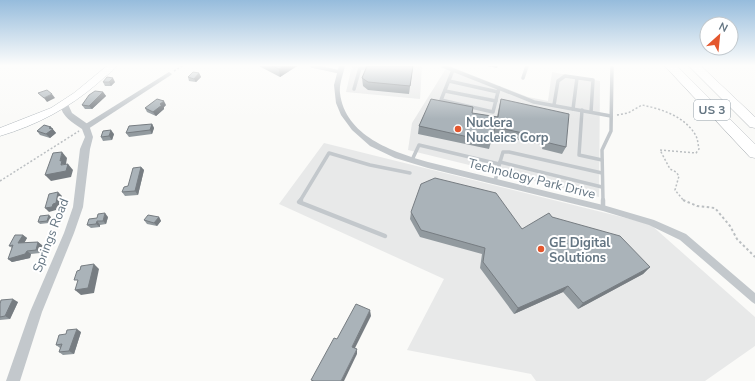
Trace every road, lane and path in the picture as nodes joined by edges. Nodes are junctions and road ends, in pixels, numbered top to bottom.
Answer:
1 (91, 84) edge
2 (154, 84) edge
3 (339, 84) edge
4 (356, 84) edge
5 (448, 84) edge
6 (464, 84) edge
7 (485, 84) edge
8 (558, 84) edge
9 (576, 84) edge
10 (593, 84) edge
11 (612, 84) edge
12 (687, 84) edge
13 (713, 84) edge
14 (354, 89) dead end
15 (499, 90) junction
16 (445, 91) junction
17 (496, 101) junction
18 (64, 104) junction
19 (554, 105) junction
20 (573, 109) junction
21 (582, 110) junction
22 (591, 112) junction
23 (611, 116) junction
24 (755, 124) edge
25 (86, 127) junction
26 (0, 132) edge
27 (755, 153) edge
28 (412, 160) junction
29 (602, 160) junction
30 (500, 163) junction
31 (410, 173) dead end
32 (602, 173) junction
33 (0, 181) edge
34 (495, 182) junction
35 (602, 187) junction
36 (602, 208) junction
37 (385, 236) dead end
38 (755, 257) edge
39 (755, 299) edge
40 (13, 381) edge

1 - 18 main road
2 - 25 street
3 - 28 street, Technology Park Drive
4 - 14 lane
5 - 16 lane
6 - 15 lane
7 - 15 lane
8 - 19 lane
9 - 20 lane
10 - 22 lane
11 - 23 lane
12 - 27 highway, US 3
13 - 24 highway, US 3
15 - 17 lane
15 - 19 lane
16 - 17 lane
16 - 17 lane
18 - 25 street
18 - 26 main road
19 - 20 lane
20 - 21 lane
21 - 22 lane
21 - 29 lane
22 - 23 lane
23 - 29 lane
23 - 38 path
25 - 33 path
25 - 40 street, Springs Road
28 - 30 lane
28 - 34 street, Technology Park Drive
29 - 32 lane
30 - 32 lane
30 - 34 lane
30 - 35 lane
31 - 37 lane
32 - 35 lane
34 - 36 street, Technology Park Drive
35 - 36 lane
36 - 39 street, Technology Park Drive

